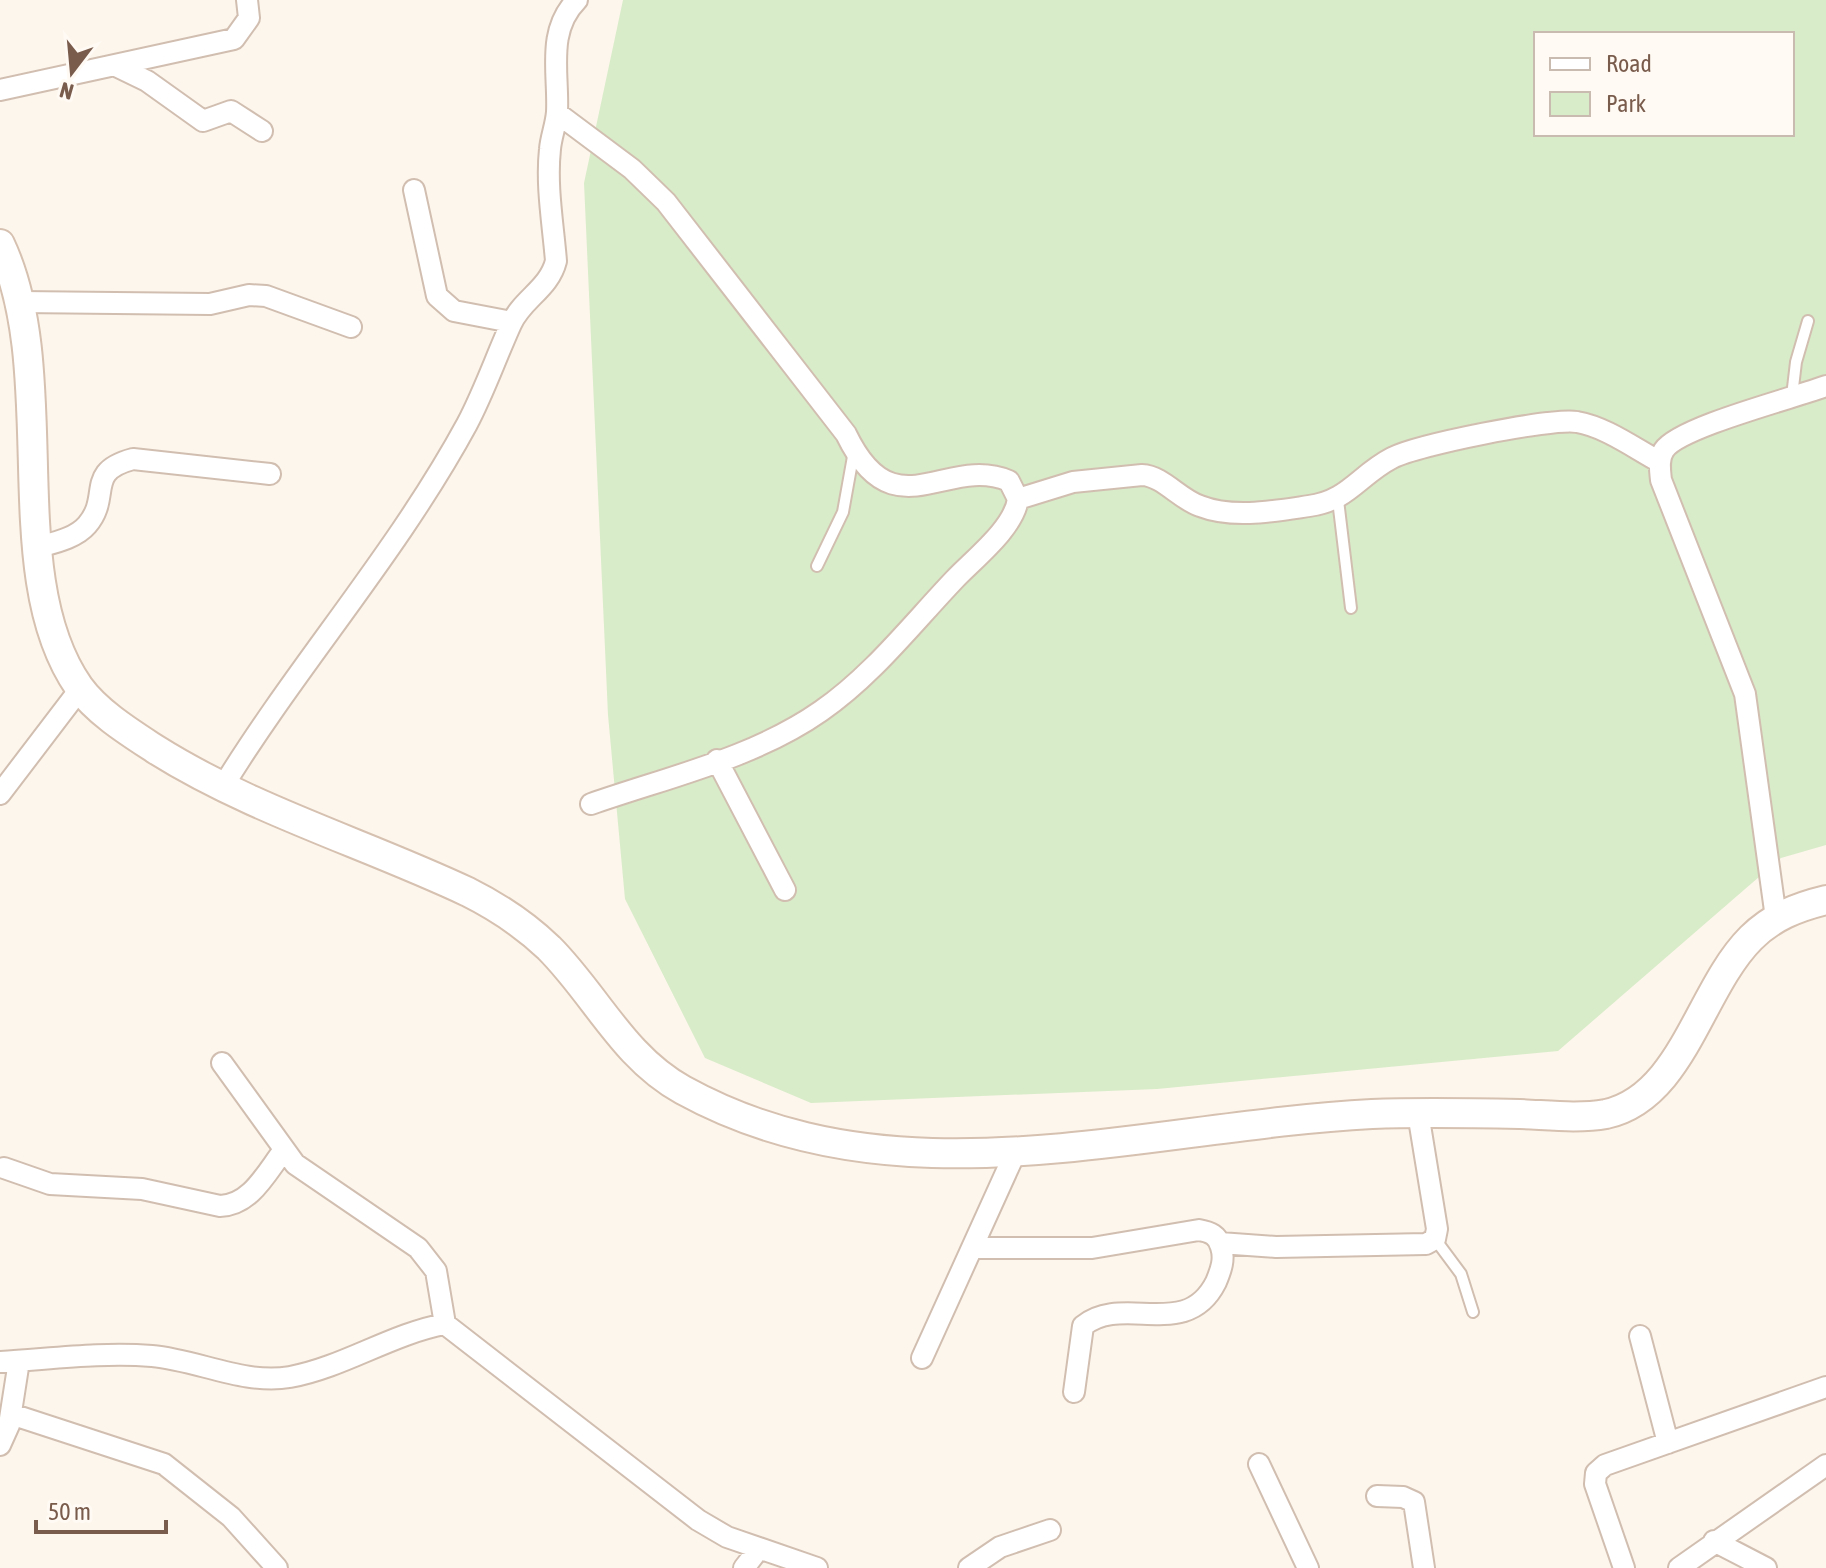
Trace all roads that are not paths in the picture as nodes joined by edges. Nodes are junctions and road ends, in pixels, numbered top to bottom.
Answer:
1 (247, 0) edge
2 (577, 0) edge
3 (560, 8) edge
4 (116, 66) junction
5 (0, 90) edge
6 (557, 113) junction
7 (262, 131) dead end
8 (414, 190) dead end
9 (0, 244) edge
10 (20, 302) junction
11 (1808, 321) dead end
12 (511, 322) junction
13 (351, 327) dead end
14 (1826, 386) edge
15 (1792, 398) junction
16 (855, 451) junction
17 (1660, 462) junction
18 (270, 474) dead end
19 (1018, 499) junction
20 (1338, 500) junction
21 (35, 548) junction
22 (817, 566) dead end
23 (1351, 608) dead end
24 (80, 689) junction
25 (717, 760) junction
26 (222, 788) junction
27 (0, 794) edge
28 (591, 804) dead end
29 (785, 890) dead end
30 (1826, 900) edge
31 (1776, 918) junction
32 (222, 1063) dead end
33 (1418, 1113) junction
34 (284, 1150) junction
35 (1015, 1153) junction
36 (4, 1168) dead end
37 (1435, 1239) junction
38 (1220, 1243) junction
39 (973, 1248) junction
40 (1473, 1312) dead end
41 (445, 1324) junction
42 (1640, 1336) dead end
43 (922, 1358) dead end
44 (10, 1362) edge
45 (1826, 1387) edge
46 (1074, 1392) dead end
47 (11, 1414) junction
48 (1668, 1443) junction
49 (0, 1445) edge
50 (1259, 1464) dead end
51 (1826, 1465) edge
52 (1377, 1496) dead end
53 (1050, 1530) dead end
54 (1714, 1541) junction
55 (758, 1550) junction
56 (277, 1568) edge
57 (744, 1568) edge
58 (817, 1568) edge
59 (969, 1568) edge
60 (1308, 1568) edge
61 (1424, 1568) edge
62 (1624, 1568) edge
63 (1679, 1568) edge
64 (1766, 1568) edge

1 - 4 street
2 - 3 street
3 - 6 street
4 - 5 street
4 - 7 street
6 - 12 street
6 - 16 street
8 - 12 street
9 - 10 main road
10 - 13 street
10 - 21 main road
11 - 15 lane
12 - 26 street
14 - 15 street
15 - 17 street
16 - 19 street
16 - 22 lane
17 - 20 street
17 - 31 street
18 - 21 street
19 - 20 street
19 - 25 street
20 - 23 lane
21 - 24 main road
24 - 26 main road
24 - 27 street
25 - 28 street
25 - 29 street
26 - 35 main road
30 - 31 main road
31 - 33 main road
32 - 34 street
33 - 35 main road
33 - 37 street
34 - 36 street
34 - 41 street
35 - 39 street
37 - 38 street
37 - 40 lane
38 - 39 street
38 - 46 street
39 - 43 street
41 - 44 street
41 - 55 street
42 - 48 street
44 - 47 street
45 - 48 street
47 - 49 street
47 - 56 street
48 - 62 street
50 - 60 street
51 - 54 street
52 - 61 street
53 - 59 street
54 - 63 street
54 - 64 street
55 - 57 street
55 - 58 street

